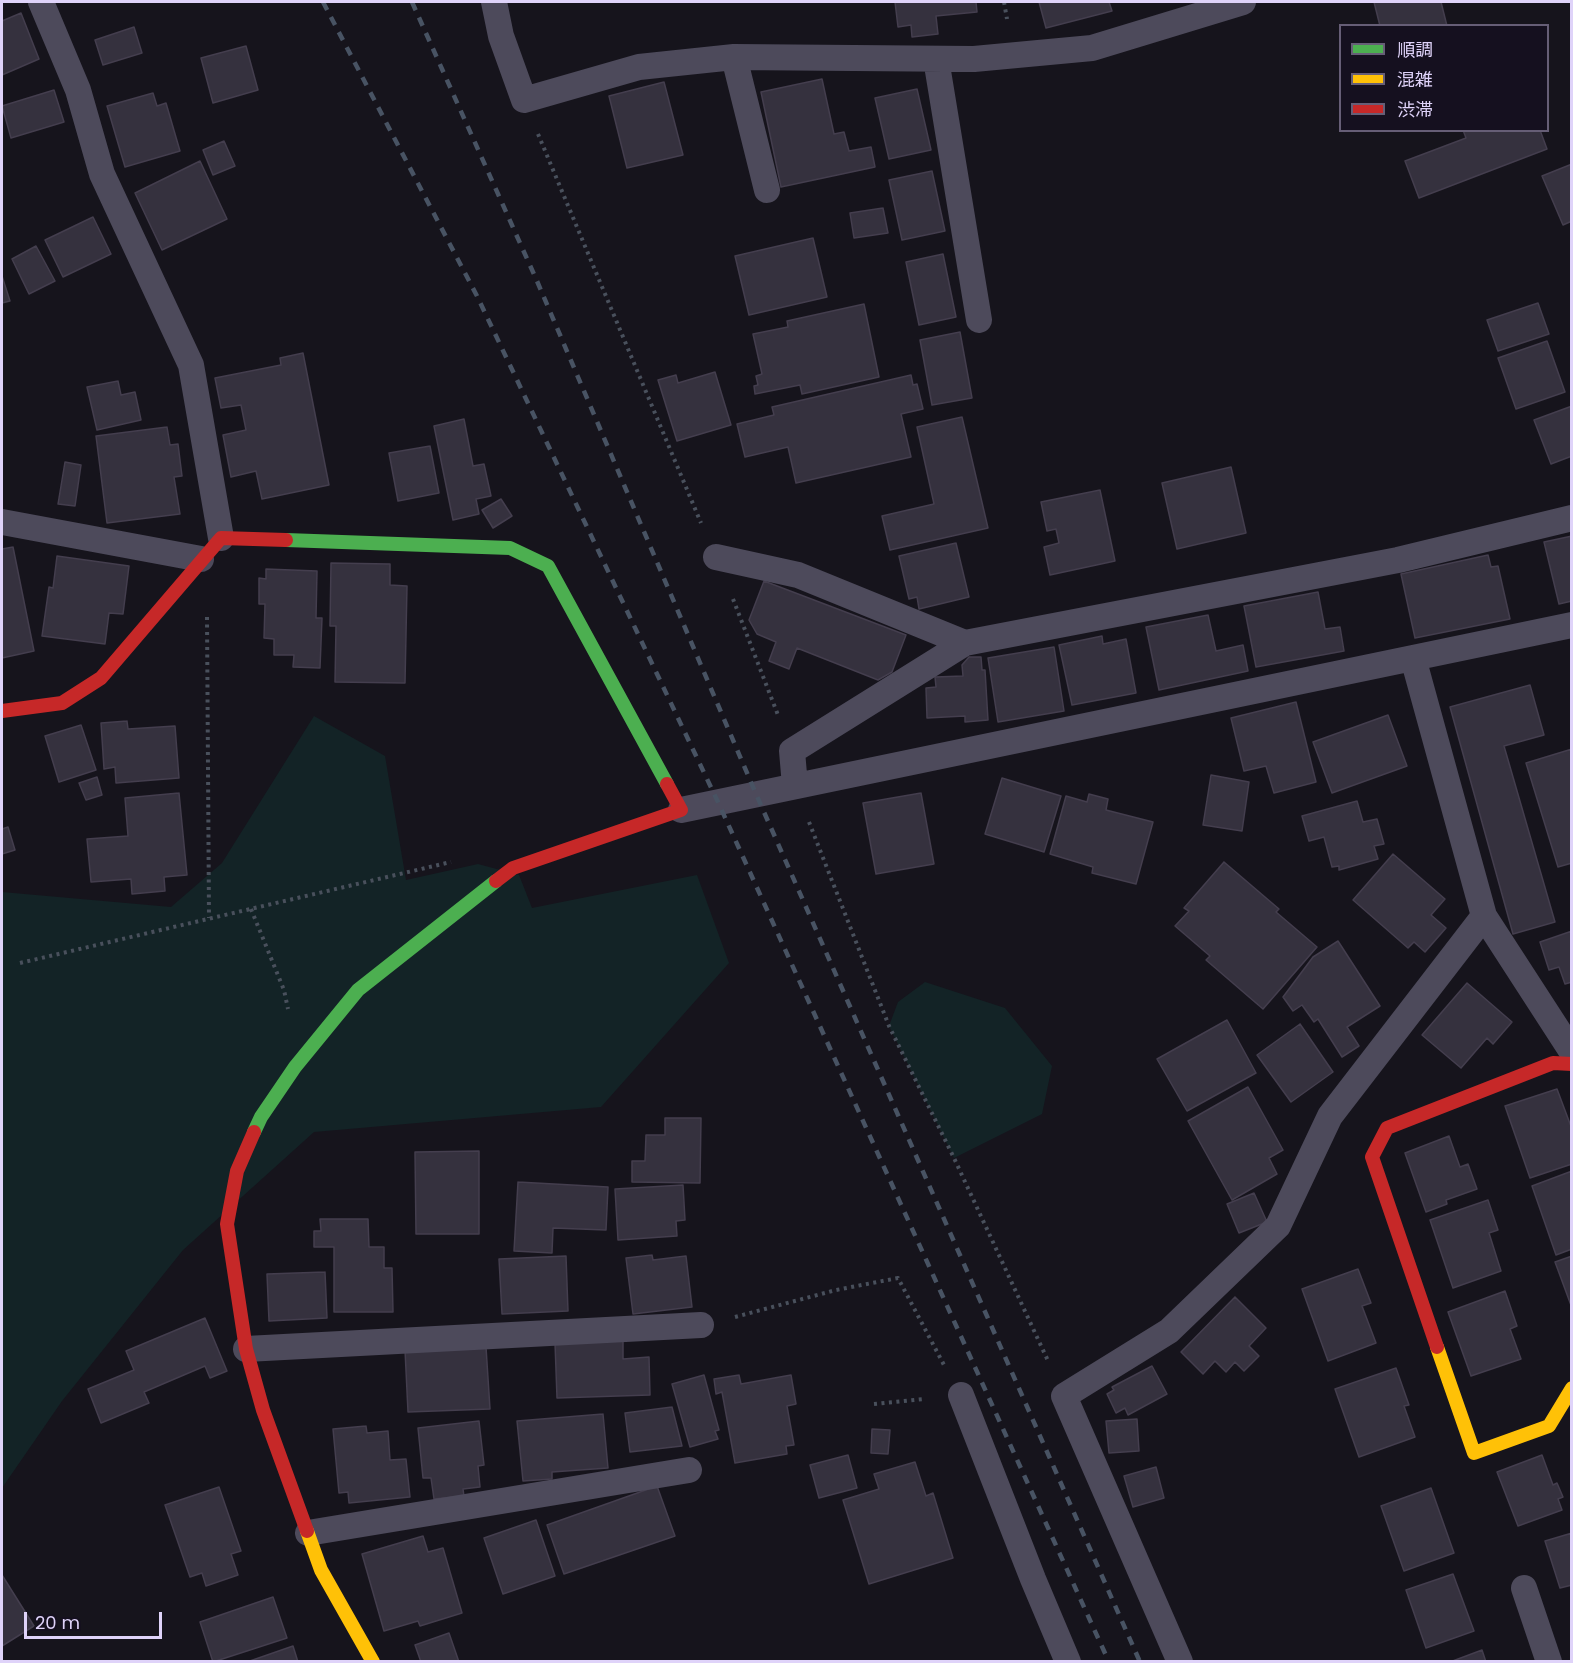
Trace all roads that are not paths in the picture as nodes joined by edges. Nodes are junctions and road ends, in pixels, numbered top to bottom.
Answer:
1 (41, 2) edge
2 (494, 2) edge
3 (1243, 2) edge
4 (734, 57) junction
5 (936, 59) junction
6 (767, 190) dead end
7 (979, 320) dead end
8 (1572, 518) edge
9 (2, 522) edge
10 (221, 538) junction
11 (716, 557) road end
12 (201, 559) junction
13 (1572, 624) edge
14 (965, 643) junction
15 (1413, 657) junction
16 (2, 711) edge
17 (795, 786) junction
18 (681, 810) junction
19 (1484, 916) junction
20 (1572, 1052) edge
21 (1572, 1064) edge
22 (701, 1325) road end
23 (246, 1349) junction
24 (1572, 1388) edge
25 (961, 1395) road end
26 (689, 1470) dead end
27 (308, 1533) junction
28 (1524, 1588) dead end
29 (373, 1662) edge
30 (1068, 1662) edge
31 (1180, 1662) edge
32 (1549, 1662) edge

1 - 10 lane
2 - 4 lane
3 - 5 lane
4 - 5 lane
4 - 6 lane
5 - 7 lane
8 - 14 lane
9 - 12 lane
10 - 12 street
10 - 18 street
11 - 14 lane
12 - 16 street
13 - 15 lane
14 - 17 lane
15 - 17 lane
15 - 19 lane
17 - 18 lane
18 - 23 street
19 - 20 lane
19 - 31 lane
21 - 24 street
22 - 23 lane
23 - 27 street
25 - 30 lane
26 - 27 lane
27 - 29 street
28 - 32 lane

